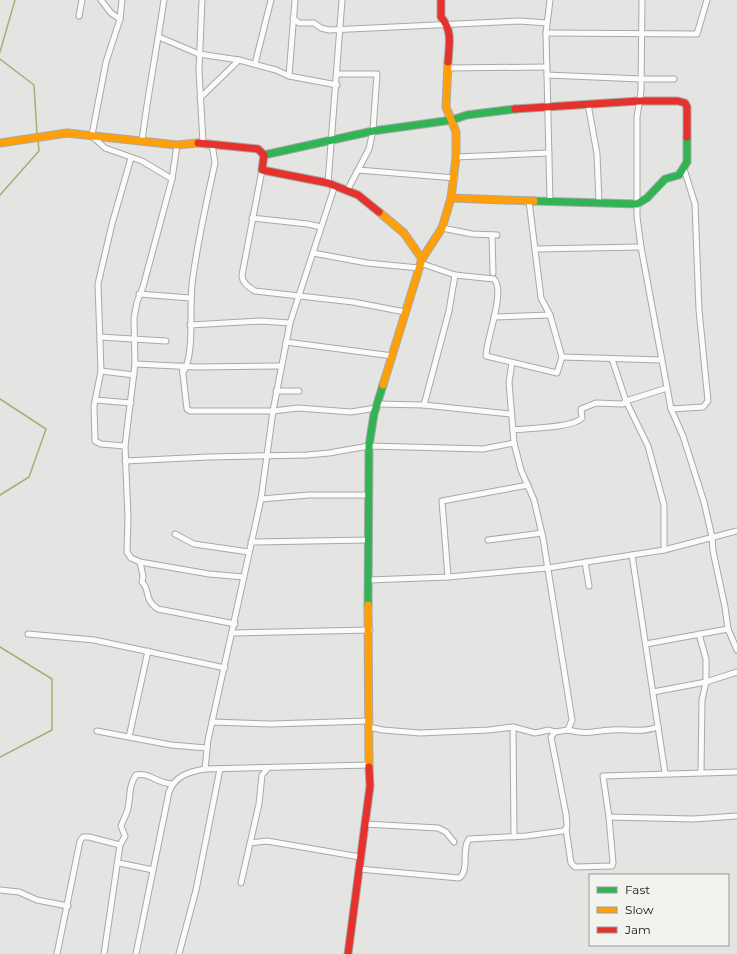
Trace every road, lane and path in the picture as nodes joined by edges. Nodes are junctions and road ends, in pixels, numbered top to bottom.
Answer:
1 (82, 0) edge
2 (101, 0) edge
3 (122, 0) edge
4 (164, 0) edge
5 (202, 0) edge
6 (271, 0) edge
7 (295, 0) edge
8 (342, 0) edge
9 (441, 0) edge
10 (550, 0) edge
11 (642, 0) edge
12 (707, 0) edge
13 (79, 16) dead end
14 (293, 18) junction
15 (120, 19) junction
16 (547, 22) junction
17 (447, 24) junction
18 (340, 29) junction
19 (546, 33) junction
20 (642, 34) junction
21 (159, 37) junction
22 (200, 54) junction
23 (239, 60) junction
24 (255, 64) junction
25 (547, 67) junction
26 (448, 68) junction
27 (338, 74) junction
28 (547, 75) junction
29 (289, 76) junction
30 (641, 79) junction
31 (674, 79) dead end
32 (337, 86) junction
33 (200, 98) junction
34 (639, 101) junction
35 (588, 104) junction
36 (548, 107) junction
37 (452, 120) junction
38 (373, 131) junction
39 (91, 135) junction
40 (331, 140) junction
41 (142, 141) junction
42 (0, 143) edge
43 (203, 143) junction
44 (212, 144) junction
45 (177, 145) junction
46 (549, 153) junction
47 (264, 155) junction
48 (456, 157) junction
49 (131, 158) junction
50 (684, 169) junction
51 (262, 170) junction
52 (358, 170) junction
53 (454, 178) junction
54 (172, 179) junction
55 (331, 184) junction
56 (348, 189) junction
57 (451, 198) junction
58 (529, 201) junction
59 (550, 202) junction
60 (599, 203) junction
61 (637, 204) junction
62 (252, 218) junction
63 (321, 228) junction
64 (442, 228) junction
65 (640, 247) junction
66 (535, 249) junction
67 (314, 253) junction
68 (420, 263) junction
69 (493, 273) dead end
70 (454, 275) junction
71 (139, 294) junction
72 (300, 296) junction
73 (190, 298) junction
74 (405, 312) junction
75 (550, 315) junction
76 (494, 317) junction
77 (190, 324) junction
78 (290, 324) junction
79 (100, 337) junction
80 (134, 339) junction
81 (166, 341) dead end
82 (286, 342) junction
83 (191, 355) junction
84 (393, 356) junction
85 (562, 357) junction
86 (612, 360) junction
87 (661, 360) junction
88 (512, 363) junction
89 (135, 364) junction
90 (185, 366) junction
91 (281, 366) junction
92 (197, 367) junction
93 (101, 371) junction
94 (134, 375) junction
95 (667, 388) junction
96 (276, 391) junction
97 (299, 391) dead end
98 (96, 400) junction
99 (626, 401) junction
100 (131, 403) junction
101 (424, 405) junction
102 (377, 406) junction
103 (671, 409) junction
104 (273, 411) junction
105 (511, 414) junction
106 (513, 430) junction
107 (514, 443) junction
108 (125, 446) junction
109 (369, 446) junction
110 (268, 455) junction
111 (125, 461) junction
112 (528, 485) junction
113 (368, 495) junction
114 (261, 499) junction
115 (737, 531) edge
116 (542, 533) junction
117 (175, 534) dead end
118 (712, 537) junction
119 (368, 540) junction
120 (488, 540) dead end
121 (251, 542) junction
122 (664, 550) junction
123 (249, 552) junction
124 (632, 555) junction
125 (140, 562) junction
126 (585, 562) junction
127 (548, 568) junction
128 (448, 577) junction
129 (244, 578) junction
130 (369, 580) junction
131 (589, 586) dead end
132 (235, 624) junction
133 (728, 629) junction
134 (370, 630) junction
135 (233, 632) junction
136 (28, 634) dead end
137 (699, 634) junction
138 (646, 644) junction
139 (737, 650) edge
140 (148, 651) junction
141 (225, 668) junction
142 (737, 672) edge
143 (706, 682) junction
144 (653, 692) junction
145 (212, 722) junction
146 (368, 724) junction
147 (513, 727) junction
148 (658, 727) junction
149 (568, 730) junction
150 (97, 731) dead end
151 (555, 732) junction
152 (129, 737) junction
153 (207, 748) junction
154 (370, 765) junction
155 (220, 769) junction
156 (260, 769) junction
157 (267, 769) junction
158 (205, 770) junction
159 (700, 772) junction
160 (737, 772) edge
161 (665, 773) junction
162 (262, 775) junction
163 (172, 784) junction
164 (737, 816) edge
165 (609, 817) junction
166 (365, 824) junction
167 (566, 828) junction
168 (514, 837) junction
169 (454, 842) dead end
170 (250, 843) junction
171 (120, 845) junction
172 (360, 857) junction
173 (119, 863) junction
174 (358, 869) junction
175 (153, 870) junction
176 (241, 883) dead end
177 (0, 890) edge
178 (68, 906) junction
179 (57, 954) edge
180 (104, 954) edge
181 (136, 954) edge
182 (180, 954) edge
183 (348, 954) edge

1 - 13 street
2 - 15 street
3 - 15 street
4 - 21 street
5 - 22 street
6 - 24 street
7 - 14 street
8 - 18 street
9 - 17 street
10 - 16 street
11 - 20 street
12 - 20 street
14 - 18 street
14 - 29 street
15 - 39 street
16 - 17 street
16 - 19 street
17 - 18 street
17 - 26 street
18 - 27 street
19 - 20 street
19 - 25 street
20 - 30 street
21 - 22 street
21 - 41 street
22 - 23 street
22 - 33 street
23 - 24 street
23 - 33 street
24 - 29 street
25 - 26 street
25 - 28 street
26 - 37 street
27 - 32 street
27 - 38 street
28 - 30 street
28 - 36 street
29 - 32 street
30 - 31 street
30 - 34 street
32 - 40 street
33 - 43 street
34 - 35 street
34 - 50 street
34 - 61 street
35 - 36 street
35 - 60 street
36 - 37 street
36 - 46 street
37 - 38 street
37 - 48 street
38 - 40 street
38 - 52 street
39 - 41 street
39 - 42 street
39 - 49 street
40 - 47 street
40 - 55 street
41 - 45 street
43 - 44 street
43 - 45 street
44 - 47 street
44 - 73 street
45 - 54 street
46 - 48 street
46 - 59 street
47 - 51 street
48 - 53 street
49 - 54 street
49 - 79 street
50 - 61 street
50 - 103 street
51 - 55 street
51 - 62 street
52 - 53 street
52 - 56 street
53 - 57 street
54 - 71 street
55 - 56 street
55 - 63 street
56 - 68 street
57 - 58 street
57 - 64 street
58 - 59 street
58 - 66 street
59 - 60 street
60 - 61 street
61 - 65 street
62 - 63 street
62 - 72 street
63 - 67 street
64 - 68 street
64 - 69 street
65 - 66 street
65 - 87 street
66 - 75 street
67 - 68 street
67 - 72 street
68 - 70 street
68 - 74 street
70 - 76 street
70 - 101 street
71 - 73 street
71 - 80 street
72 - 74 street
72 - 78 street
73 - 77 street
74 - 84 street
75 - 76 street
75 - 85 street
76 - 88 street
77 - 78 street
77 - 83 street
78 - 82 street
79 - 80 street
79 - 93 street
80 - 81 street
80 - 89 street
82 - 84 street
82 - 91 street
83 - 90 street
83 - 92 street
84 - 102 street
85 - 86 street
85 - 88 street
86 - 87 street
86 - 99 street
87 - 95 street
88 - 105 street
89 - 90 street
89 - 94 street
90 - 92 street
90 - 104 street
91 - 92 street
91 - 96 street
93 - 94 street
93 - 98 street
94 - 100 street
95 - 99 street
95 - 103 street
96 - 97 street
96 - 104 street
98 - 100 street
98 - 108 street
99 - 106 street
99 - 122 street
100 - 108 street
101 - 102 street
101 - 105 street
102 - 104 street
102 - 109 street
103 - 118 street
104 - 110 street
105 - 106 street
106 - 107 street
107 - 109 street
107 - 112 street
108 - 111 street
109 - 110 street
109 - 113 street
110 - 111 street
110 - 114 street
111 - 125 street
112 - 116 street
112 - 128 street
113 - 114 street
113 - 119 street
114 - 121 street
115 - 118 street
116 - 120 street
116 - 127 street
117 - 123 street
118 - 122 street
118 - 133 street
119 - 121 street
119 - 130 street
121 - 123 street
122 - 124 street
123 - 129 street
124 - 126 street
124 - 138 street
125 - 129 street
125 - 132 street
126 - 127 street
126 - 131 street
127 - 128 street
127 - 149 street
128 - 130 street
129 - 132 street
130 - 134 street
132 - 135 street
133 - 137 street
133 - 139 street
134 - 135 street
134 - 146 street
135 - 141 street
136 - 140 street
137 - 138 street
137 - 143 street
138 - 144 street
140 - 141 street
140 - 152 street
141 - 145 street
142 - 143 street
143 - 144 street
143 - 159 street
144 - 148 street
145 - 146 street
145 - 153 street
146 - 147 street
146 - 154 street
147 - 151 street
147 - 168 street
148 - 149 street
148 - 161 street
149 - 151 street
150 - 152 street
151 - 167 street
152 - 153 street
153 - 158 street
154 - 157 street
154 - 166 street
155 - 156 street
155 - 158 street
155 - 182 street
156 - 157 street
156 - 162 street
157 - 162 street
158 - 163 street
159 - 160 street
159 - 161 street
161 - 165 street
162 - 170 street
163 - 171 street
163 - 175 street
164 - 165 street
165 - 167 street
166 - 169 street
166 - 172 street
167 - 168 street
168 - 174 street
170 - 172 street
170 - 176 street
171 - 173 street
171 - 178 street
172 - 174 street
173 - 175 street
173 - 180 street
174 - 183 street
175 - 181 street
177 - 178 street
178 - 179 street

